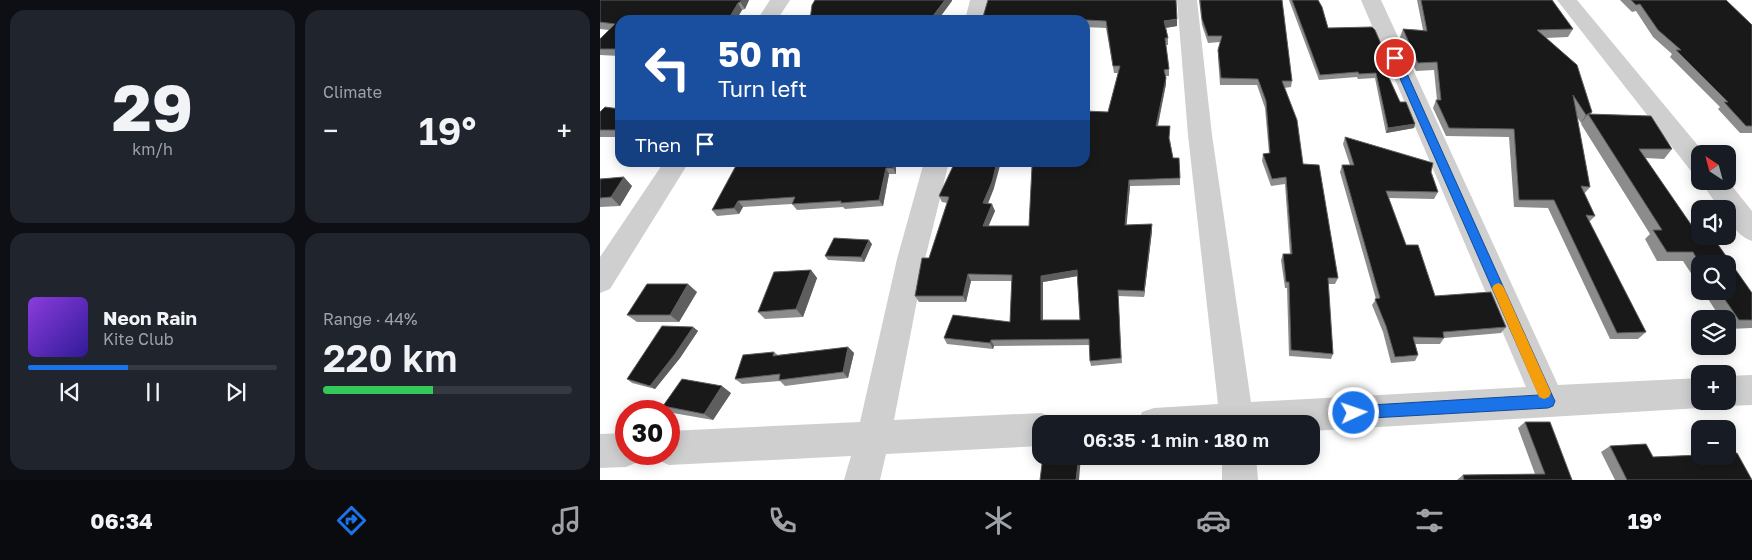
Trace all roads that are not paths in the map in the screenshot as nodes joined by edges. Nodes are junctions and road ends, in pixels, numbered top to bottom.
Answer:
1 (780, 0) edge
2 (980, 0) edge
3 (1187, 0) edge
4 (1371, 0) edge
5 (1567, 0) edge
6 (771, 15) edge
7 (976, 15) edge
8 (1691, 154) edge
9 (674, 167) edge
10 (936, 167) edge
11 (1720, 190) edge
12 (1752, 230) edge
13 (600, 281) edge
14 (1752, 390) edge
15 (1736, 391) edge
16 (1691, 393) edge
17 (1548, 401) junction
18 (1236, 415) edge
19 (1320, 416) edge
20 (1032, 430) edge
21 (872, 439) junction
22 (680, 448) edge
23 (615, 450) edge
24 (600, 451) edge
25 (1239, 465) edge
26 (862, 480) edge
27 (1240, 480) edge

1 - 6 street
2 - 7 street
3 - 18 street
4 - 17 street
5 - 8 street
9 - 13 street
10 - 21 street
11 - 12 street
14 - 15 street
16 - 17 street
17 - 19 street
20 - 21 street
21 - 22 street
21 - 26 street
23 - 24 street
25 - 27 street

